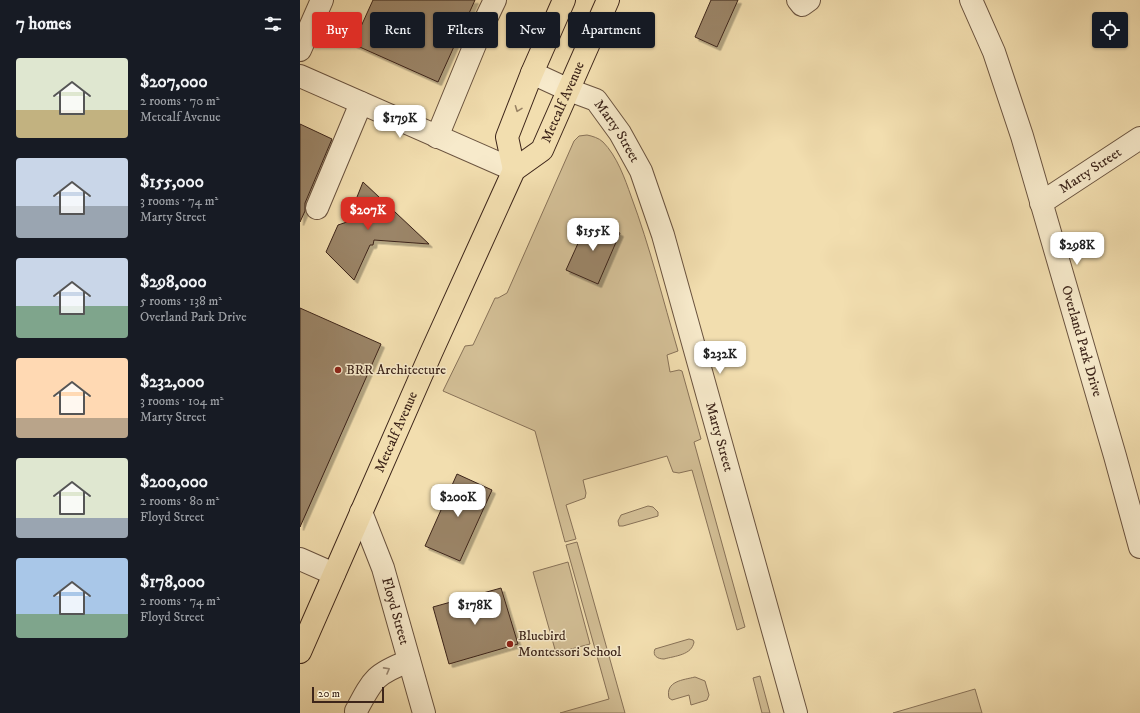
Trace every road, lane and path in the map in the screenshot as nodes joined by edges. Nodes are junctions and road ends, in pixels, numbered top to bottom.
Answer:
1 (495, 0) edge
2 (564, 0) edge
3 (608, 0) edge
4 (798, 0) edge
5 (809, 0) edge
6 (971, 0) edge
7 (325, 2) edge
8 (300, 50) edge
9 (532, 73) junction
10 (300, 76) edge
11 (569, 90) junction
12 (361, 103) junction
13 (437, 136) junction
14 (1140, 138) edge
15 (514, 170) junction
16 (1041, 203) junction
17 (317, 208) dead end
18 (361, 512) junction
19 (1140, 547) edge
20 (300, 559) edge
21 (334, 574) junction
22 (300, 652) edge
23 (409, 661) junction
24 (356, 711) dead end
25 (424, 713) edge
26 (796, 713) edge

1 - 13 street
2 - 9 main road
3 - 11 main road, Metcalf Avenue
4 - 5 street
6 - 16 street, Overland Park Drive
7 - 8 street
9 - 11 street, Marty Street
9 -> 15 main road
10 - 12 street
11 - 15 main road, Metcalf Avenue
11 - 26 street, Marty Street
12 - 13 street
12 - 17 street
13 - 15 street
14 - 16 street, Marty Street
15 - 18 main road, Metcalf Avenue
16 - 19 street, Overland Park Drive
18 - 21 main road, Metcalf Avenue
18 - 23 street, Floyd Street
20 - 21 street
21 - 22 main road, Metcalf Avenue
24 -> 23 street
23 - 25 street, Floyd Street

